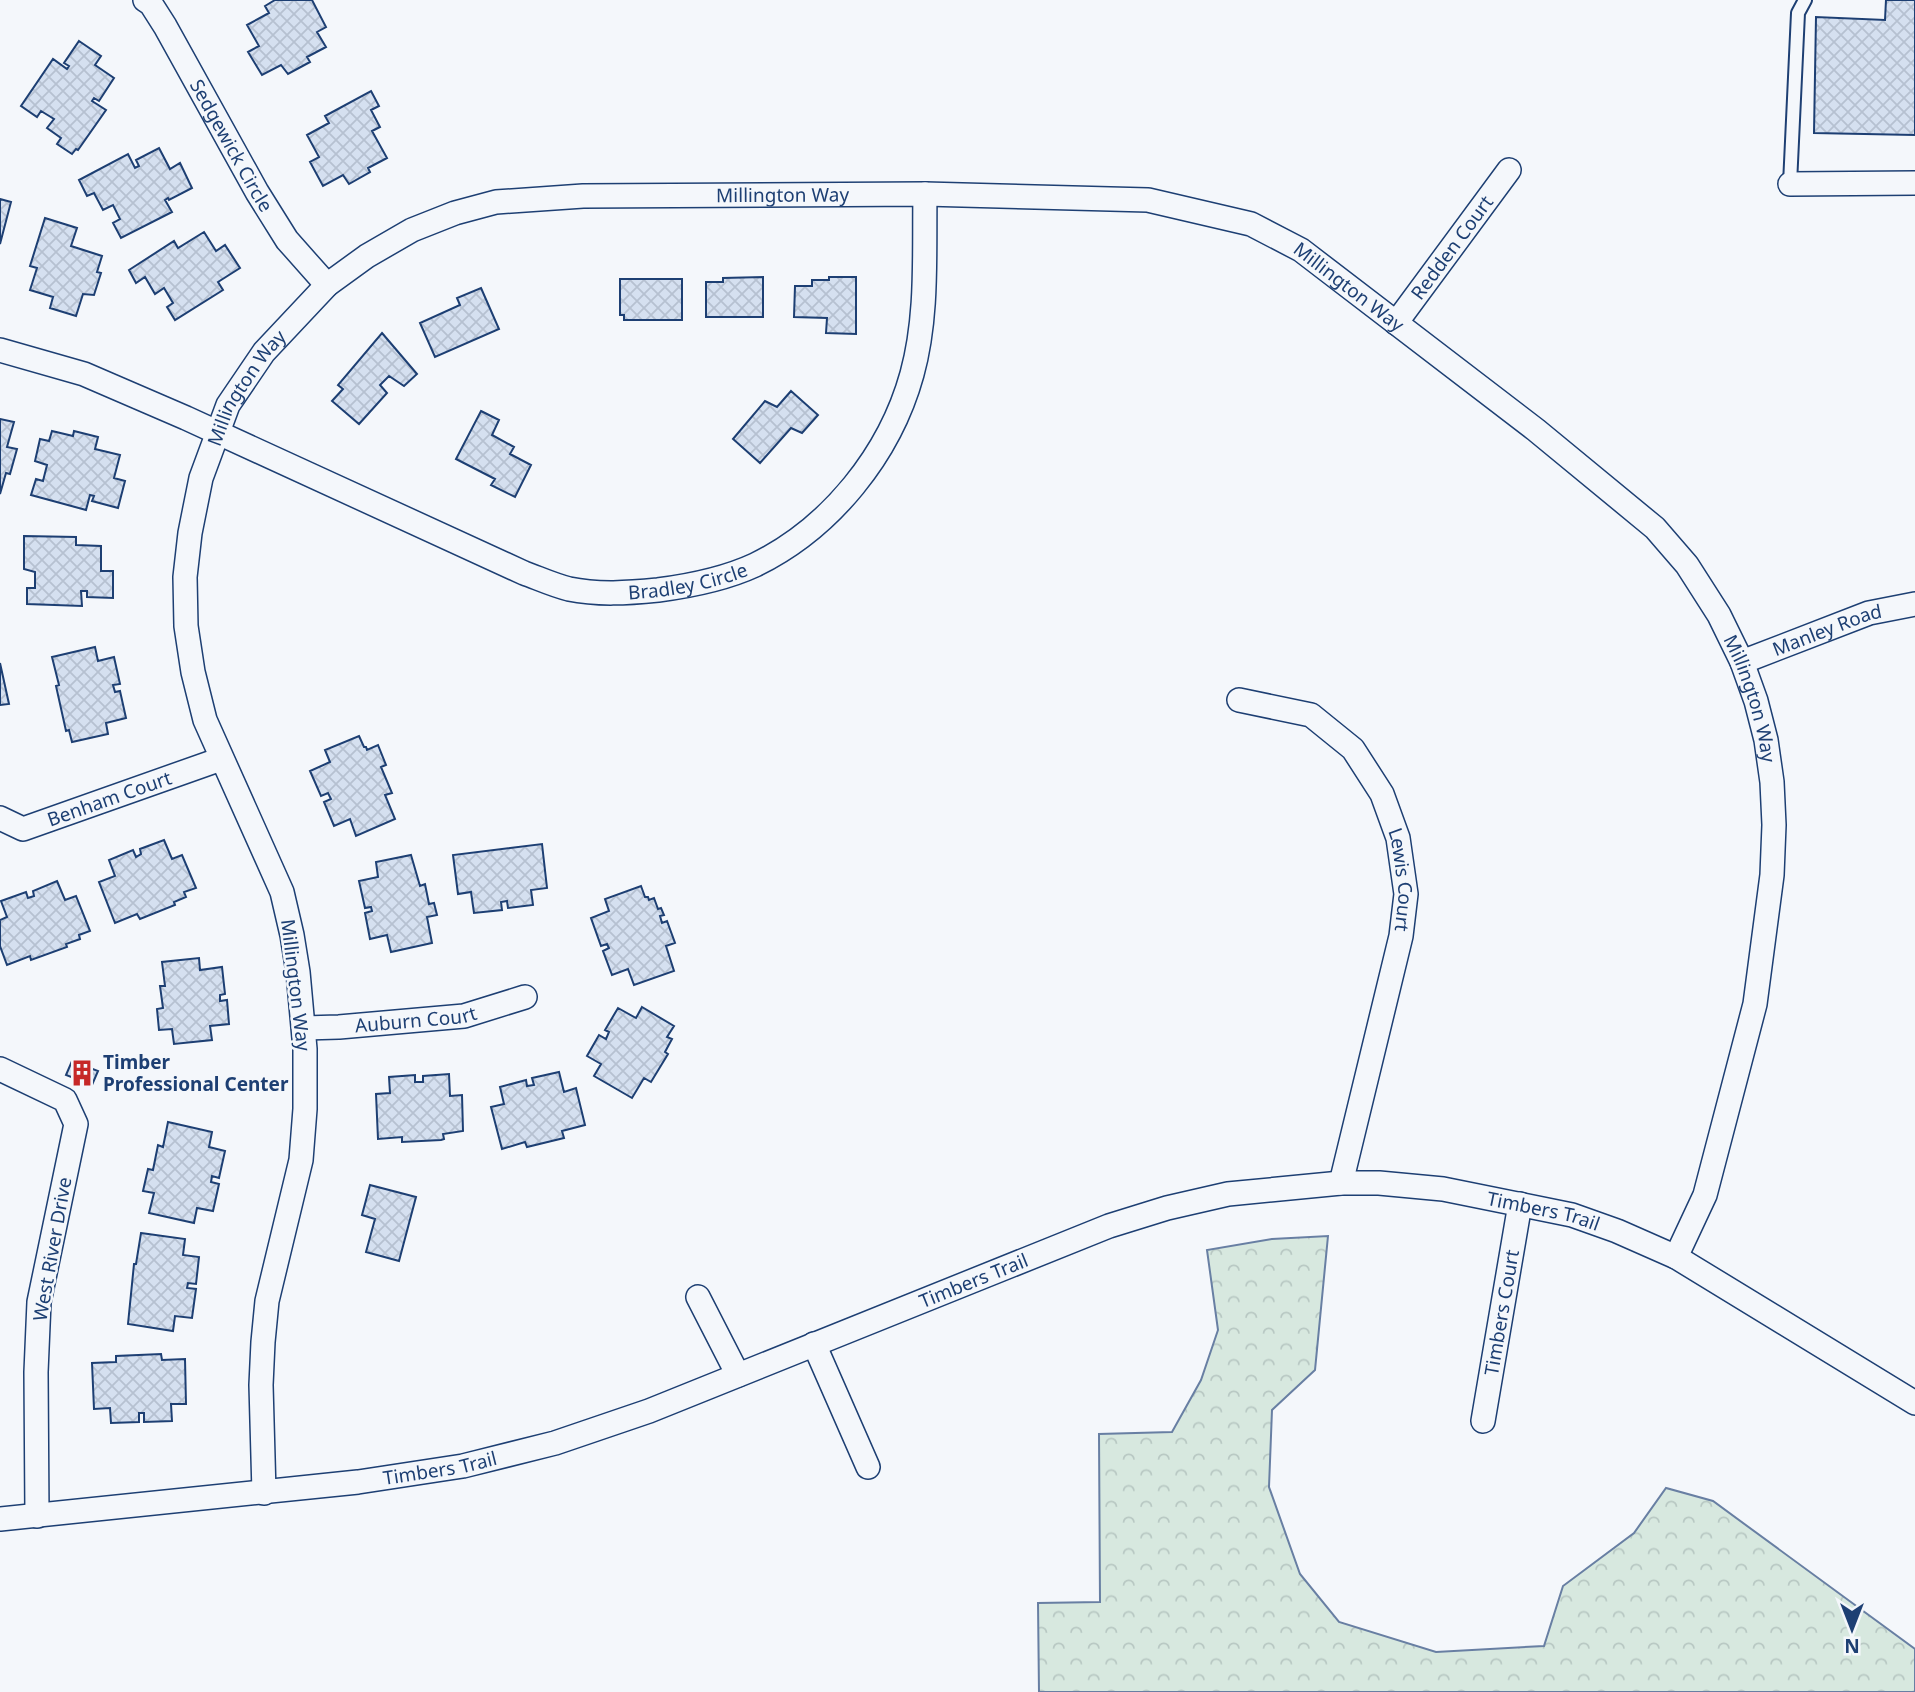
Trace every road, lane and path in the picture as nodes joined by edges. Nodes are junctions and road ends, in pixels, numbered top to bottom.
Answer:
1 (145, 0) edge
2 (1805, 0) edge
3 (1509, 170) dead end
4 (1915, 183) edge
5 (1790, 184) joint
6 (925, 194) junction
7 (327, 285) junction
8 (1396, 323) junction
9 (0, 350) edge
10 (218, 433) junction
11 (1915, 604) edge
12 (1742, 662) junction
13 (1239, 700) dead end
14 (221, 759) junction
15 (0, 818) edge
16 (525, 997) dead end
17 (304, 1028) junction
18 (0, 1069) edge
19 (1341, 1183) junction
20 (1520, 1204) junction
21 (1676, 1257) junction
22 (698, 1297) dead end
23 (814, 1344) junction
24 (738, 1375) junction
25 (1915, 1403) edge
26 (1483, 1421) dead end
27 (868, 1467) dead end
28 (264, 1493) junction
29 (37, 1516) junction
30 (0, 1520) edge

1 - 7 street, Sedgewick Circle
2 - 5 lane
3 - 8 street, Redden Court
4 - 5 street
6 - 7 street, Millington Way
6 - 8 street, Millington Way
6 - 10 street, Bradley Circle
7 - 10 street, Millington Way
8 - 12 street, Millington Way
9 - 10 street
10 - 14 street, Millington Way
11 - 12 street, Manley Road
12 - 21 street, Millington Way
13 - 19 street, Lewis Court
14 - 15 street, Benham Court
14 - 17 street, Millington Way
16 - 17 street, Auburn Court
17 - 28 street, Millington Way
18 - 29 street, West River Drive
19 - 20 street, Timbers Trail
19 - 23 street, Timbers Trail
20 - 21 street, Timbers Trail
20 - 26 street, Timbers Court
21 - 25 street, Timbers Trail
22 - 24 street
23 - 24 street, Timbers Trail
23 - 27 street
24 - 28 street, Timbers Trail
28 - 29 street, Timbers Trail
29 - 30 street, Timbers Trail

